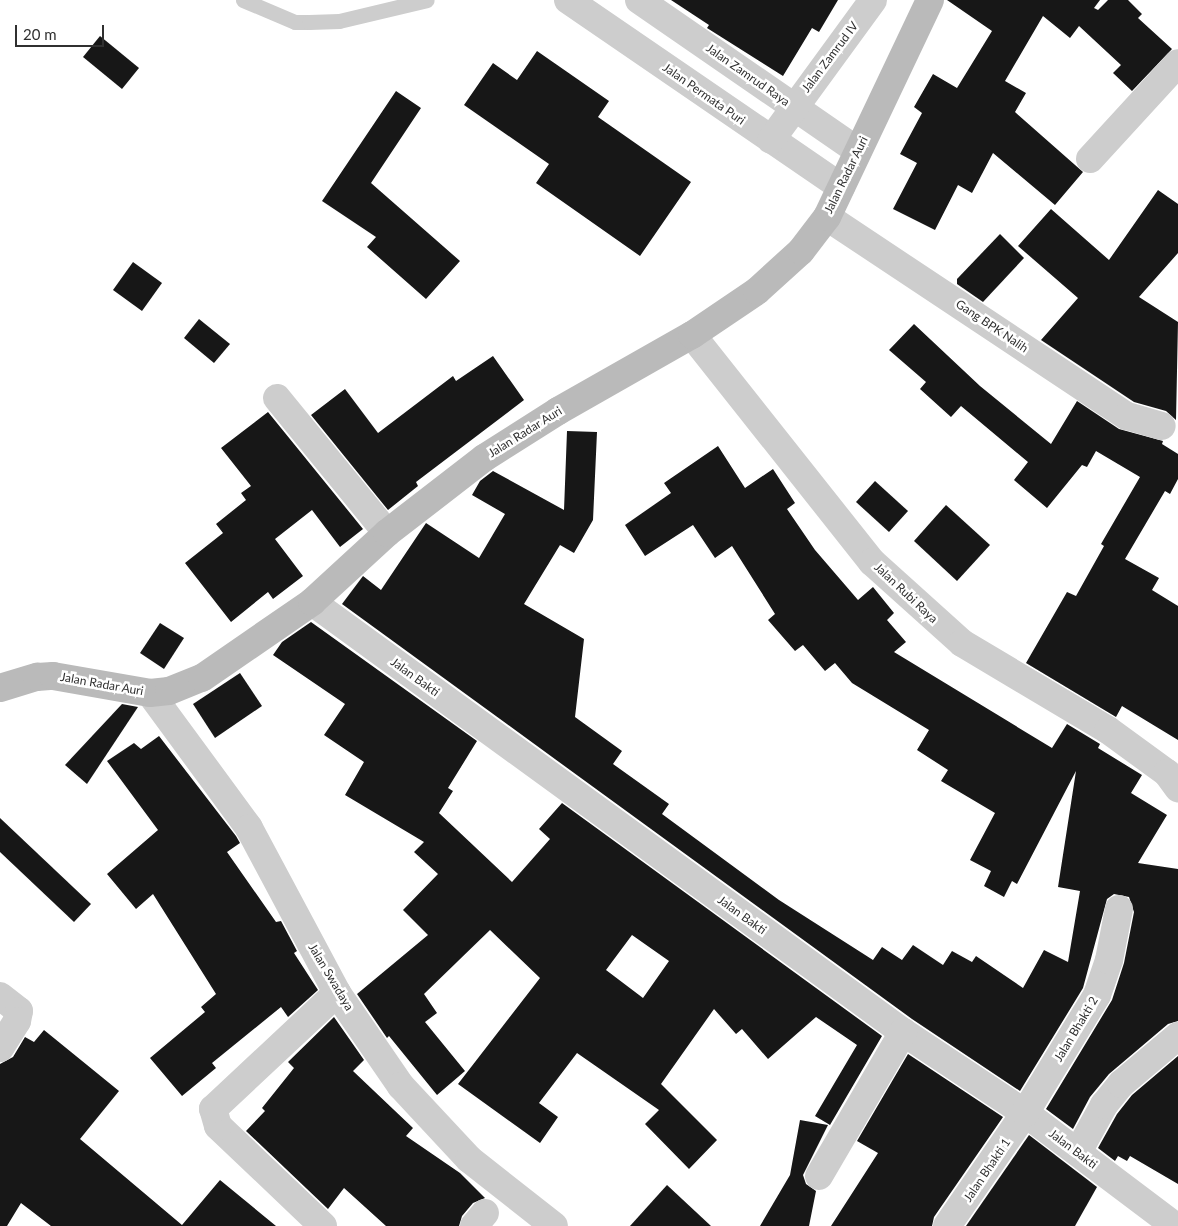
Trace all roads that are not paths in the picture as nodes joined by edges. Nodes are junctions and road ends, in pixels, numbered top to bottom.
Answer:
1 (243, 0) edge
2 (427, 0) edge
3 (568, 0) edge
4 (639, 0) edge
5 (873, 0) edge
6 (930, 0) edge
7 (1178, 63) edge
8 (793, 106) junction
9 (770, 140) junction
10 (858, 151) junction
11 (1090, 159) dead end
12 (841, 188) junction
13 (827, 217) junction
14 (692, 335) junction
15 (277, 398) dead end
16 (1162, 426) dead end
17 (387, 533) junction
18 (312, 602) junction
19 (1, 686) edge
20 (150, 692) junction
21 (1178, 788) edge
22 (1119, 909) dead end
23 (338, 993) junction
24 (0, 996) edge
25 (903, 1032) junction
26 (1178, 1036) edge
27 (0, 1048) edge
28 (1025, 1113) junction
29 (1078, 1152) junction
30 (819, 1176) dead end
31 (323, 1226) edge
32 (554, 1226) edge
33 (947, 1226) edge
34 (1175, 1226) edge

1 - 2 lane
3 - 9 street, Jalan Permata Puri
4 - 8 street, Jalan Zamrud Raya
5 - 8 street, Jalan Zamrud IV
6 - 10 main road, Jalan Radar Auri
7 - 11 street
8 - 9 street, Jalan Zamrud IV
8 - 10 street, Jalan Zamrud Raya
9 - 12 street, Jalan Permata Puri
10 - 12 main road, Jalan Radar Auri
12 - 13 main road, Jalan Radar Auri
13 - 14 main road, Jalan Radar Auri
13 - 16 street, Gang BPK Nalih
14 - 17 main road, Jalan Radar Auri
14 - 21 street, Jalan Rubi Raya
15 - 17 street
17 - 18 main road, Jalan Radar Auri
18 - 20 main road, Jalan Radar Auri
18 - 25 street, Jalan Bakti
19 - 20 main road, Jalan Radar Auri
20 - 23 street, Jalan Swadaya
22 - 28 street, Jalan Bhakti 2
23 - 31 street
23 - 32 street, Jalan Swadaya
24 - 27 street
25 - 28 street, Jalan Bakti
25 - 30 street
26 - 29 street
28 - 29 street, Jalan Bakti
28 - 33 street, Jalan Bhakti 1
29 - 34 street, Jalan Bakti

